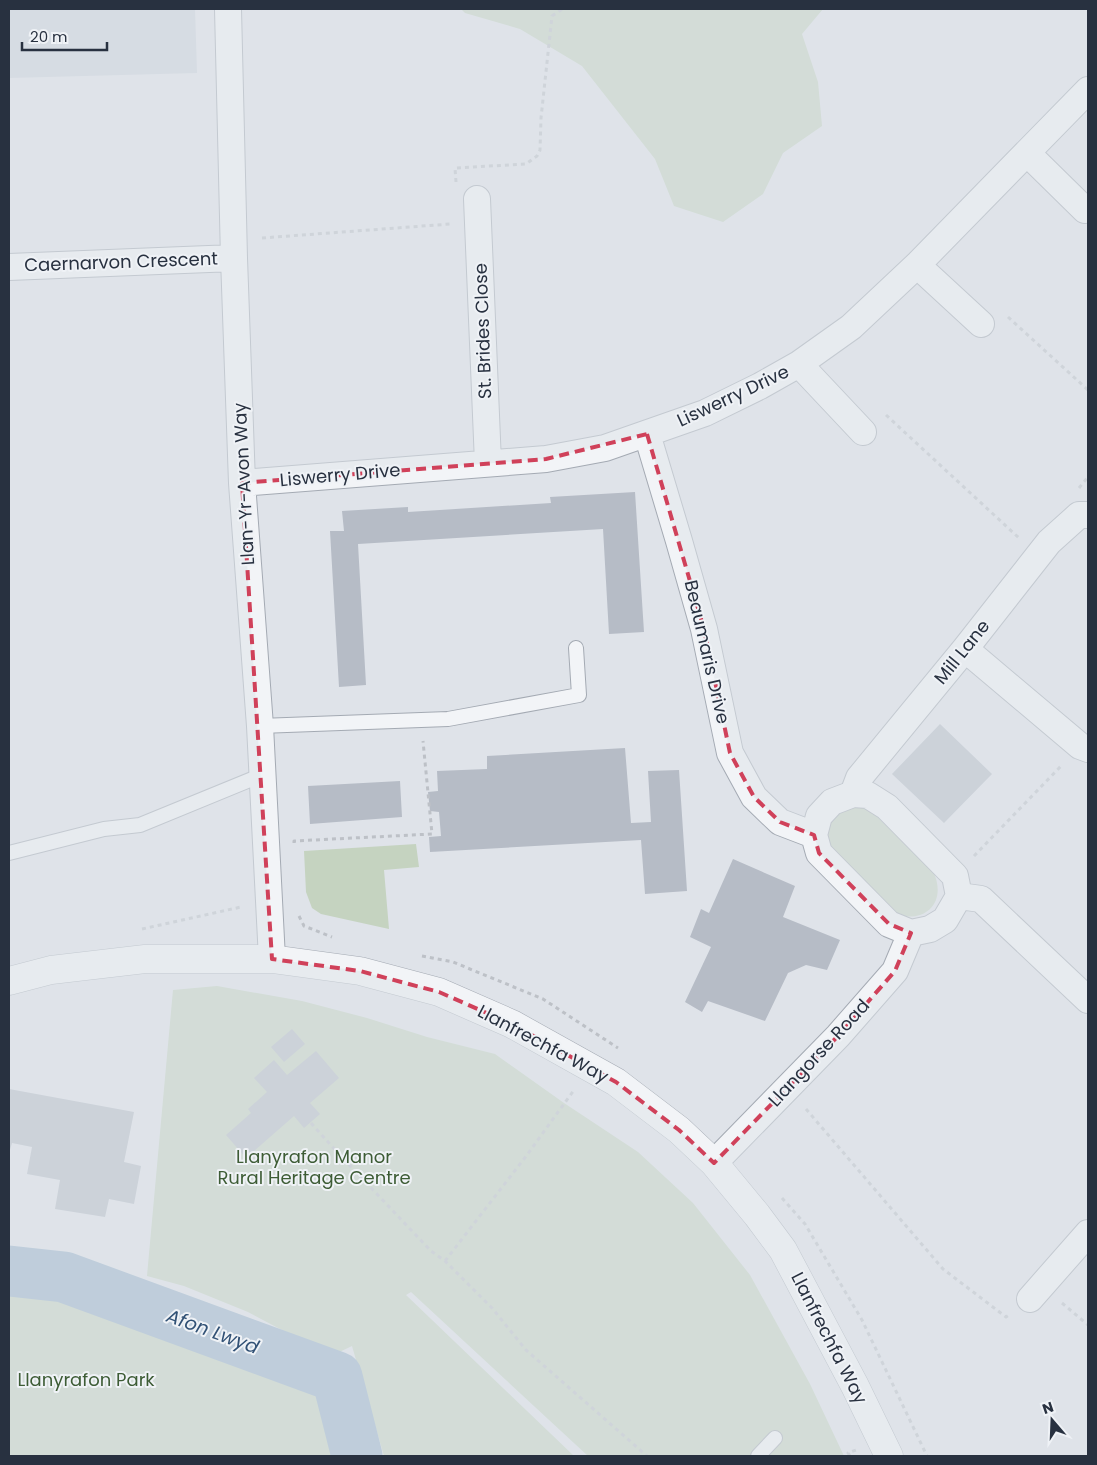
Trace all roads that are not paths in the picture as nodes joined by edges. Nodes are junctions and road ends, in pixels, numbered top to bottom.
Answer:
1 (228, 9) edge
2 (1088, 90) edge
3 (1027, 153) junction
4 (466, 193) road end
5 (1085, 210) dead end
6 (234, 249) junction
7 (917, 264) junction
8 (9, 267) edge
9 (981, 324) road end
10 (799, 364) junction
11 (863, 432) road end
12 (647, 434) junction
13 (488, 463) junction
14 (242, 483) junction
15 (1081, 507) edge
16 (576, 648) dead end
17 (965, 649) junction
18 (260, 726) junction
19 (1084, 747) edge
20 (262, 775) junction
21 (853, 794) junction
22 (814, 835) junction
23 (9, 853) edge
24 (957, 886) junction
25 (911, 933) junction
26 (272, 959) junction
27 (9, 980) edge
28 (1088, 1000) edge
29 (714, 1163) junction
30 (1088, 1233) edge
31 (1036, 1292) road end
32 (775, 1438) dead end
33 (758, 1456) edge
34 (888, 1456) edge

1 - 6 street, Llan-Yr-Avon Way
2 - 3 street, Liswerry Drive
3 - 5 street
3 - 7 street, Liswerry Drive
4 - 13 street, St. Brides Close
6 - 8 street, Caernarvon Crescent
6 - 14 street, Llan-Yr-Avon Way
7 - 9 street
7 - 10 street, Liswerry Drive
10 - 11 street
10 - 12 street, Liswerry Drive
12 - 13 street, Liswerry Drive
12 - 22 street, Beaumaris Drive
13 - 14 street, Liswerry Drive
14 - 18 street, Llan-Yr-Avon Way
15 - 17 street, Mill Lane
16 - 18 lane
17 - 19 street
17 - 21 street, Mill Lane
18 - 20 street, Llan-Yr-Avon Way
20 - 23 lane
20 - 26 street, Llan-Yr-Avon Way
21 - 22 street
21 - 24 street
22 - 25 street
24 - 25 street
24 - 28 street
25 - 29 street, Llangorse Road
26 - 27 street, Llanfrechfa Way
26 - 29 street, Llanfrechfa Way
29 - 34 street, Llanfrechfa Way
30 - 31 street
32 - 33 lane

